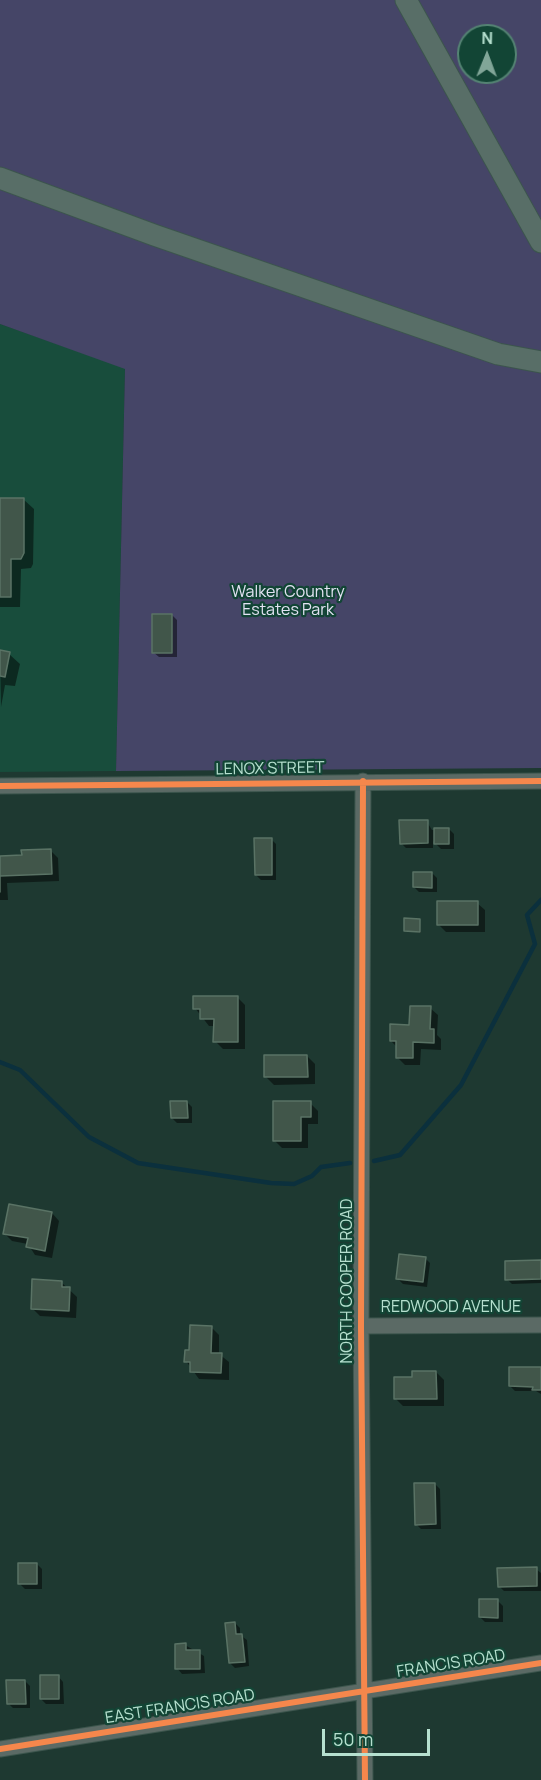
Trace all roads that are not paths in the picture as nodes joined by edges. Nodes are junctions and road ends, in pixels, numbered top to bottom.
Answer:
1 (406, 0) edge
2 (0, 178) edge
3 (541, 242) edge
4 (541, 362) edge
5 (363, 781) junction
6 (541, 781) edge
7 (0, 786) edge
8 (541, 1325) edge
9 (361, 1326) junction
10 (541, 1663) edge
11 (365, 1691) junction
12 (0, 1749) edge
13 (365, 1780) edge

1 - 3 highway
2 - 4 highway
5 - 6 street, LENOX STREET
5 - 7 street, LENOX STREET
5 - 9 street, NORTH COOPER ROAD
8 - 9 street, REDWOOD AVENUE
9 - 11 street, NORTH COOPER ROAD
10 - 11 street, FRANCIS ROAD
11 - 12 street, EAST FRANCIS ROAD
11 - 13 street, NORTH COOPER ROAD

